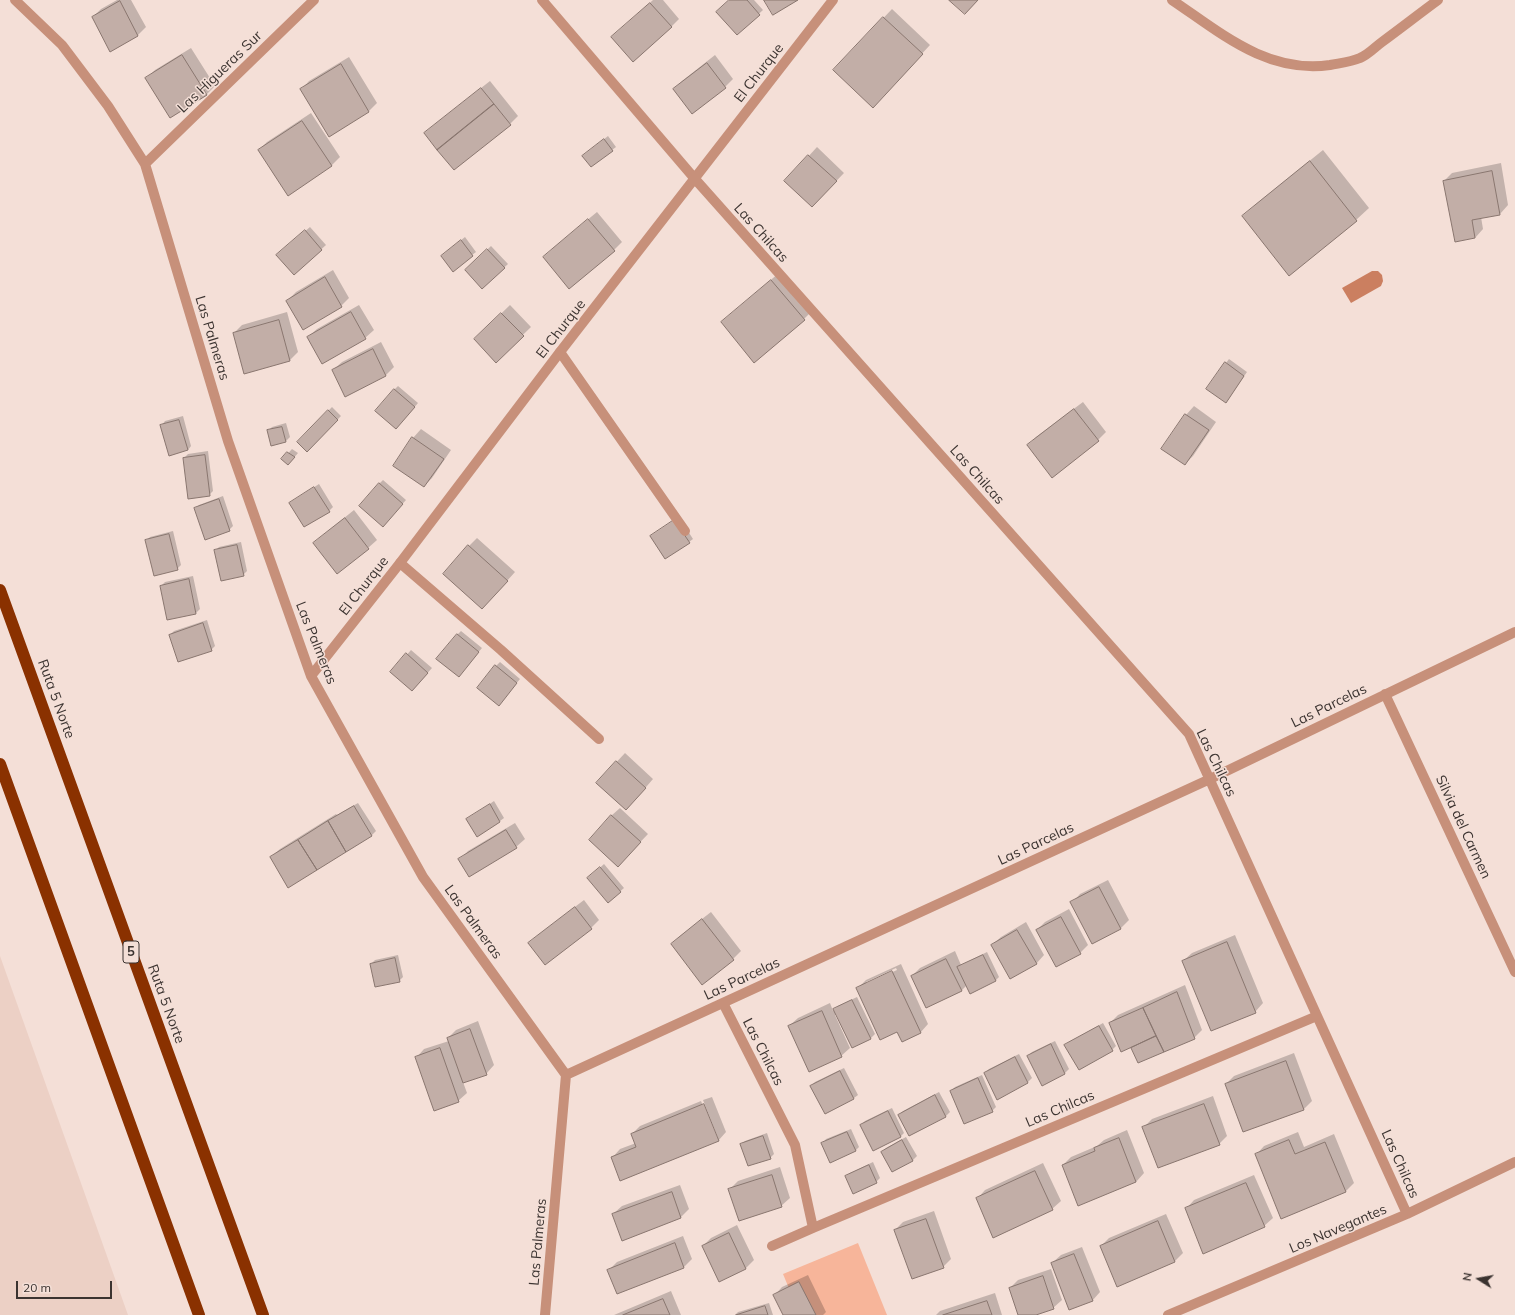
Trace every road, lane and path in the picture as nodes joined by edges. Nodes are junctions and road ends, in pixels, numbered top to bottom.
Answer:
1 (15, 0) edge
2 (314, 0) edge
3 (542, 0) edge
4 (833, 0) edge
5 (1172, 0) edge
6 (1438, 0) edge
7 (145, 164) junction
8 (695, 179) junction
9 (560, 352) junction
10 (685, 532) dead end
11 (400, 563) junction
12 (0, 590) edge
13 (1515, 632) edge
14 (311, 676) junction
15 (1385, 694) junction
16 (599, 739) dead end
17 (0, 764) edge
18 (1210, 779) junction
19 (1515, 972) edge
20 (723, 1003) junction
21 (1318, 1016) junction
22 (566, 1075) junction
23 (1515, 1162) edge
24 (1407, 1214) junction
25 (814, 1228) junction
26 (772, 1246) dead end
27 (199, 1315) edge
28 (263, 1315) edge
29 (545, 1315) edge
30 (1168, 1315) edge

1 - 7 street, Las Palmeras
2 - 7 street, Las Higueras Sur
3 - 8 street, Las Chilcas
4 - 8 street, El Churque
5 - 6 street
7 - 14 street, Las Palmeras
8 - 9 street, El Churque
8 - 18 street, Las Chilcas
9 - 10 street
9 - 11 street, El Churque
11 - 14 street, El Churque
11 - 16 street
12 - 28 highway, Ruta 5 Norte / 5
13 - 15 street, Las Parcelas
14 - 22 street, Las Palmeras
15 - 18 street, Las Parcelas
15 - 19 street, Silvia del Carmen
17 - 27 highway
18 - 20 street, Las Parcelas
18 - 21 street, Las Chilcas
20 - 22 street, Las Parcelas
20 - 25 street, Las Chilcas
21 - 24 street, Las Chilcas
21 - 25 street, Las Chilcas
22 - 29 street, Las Palmeras
23 - 24 street, Los Navegantes
24 - 30 street, Los Navegantes
25 - 26 street, Las Chilcas

